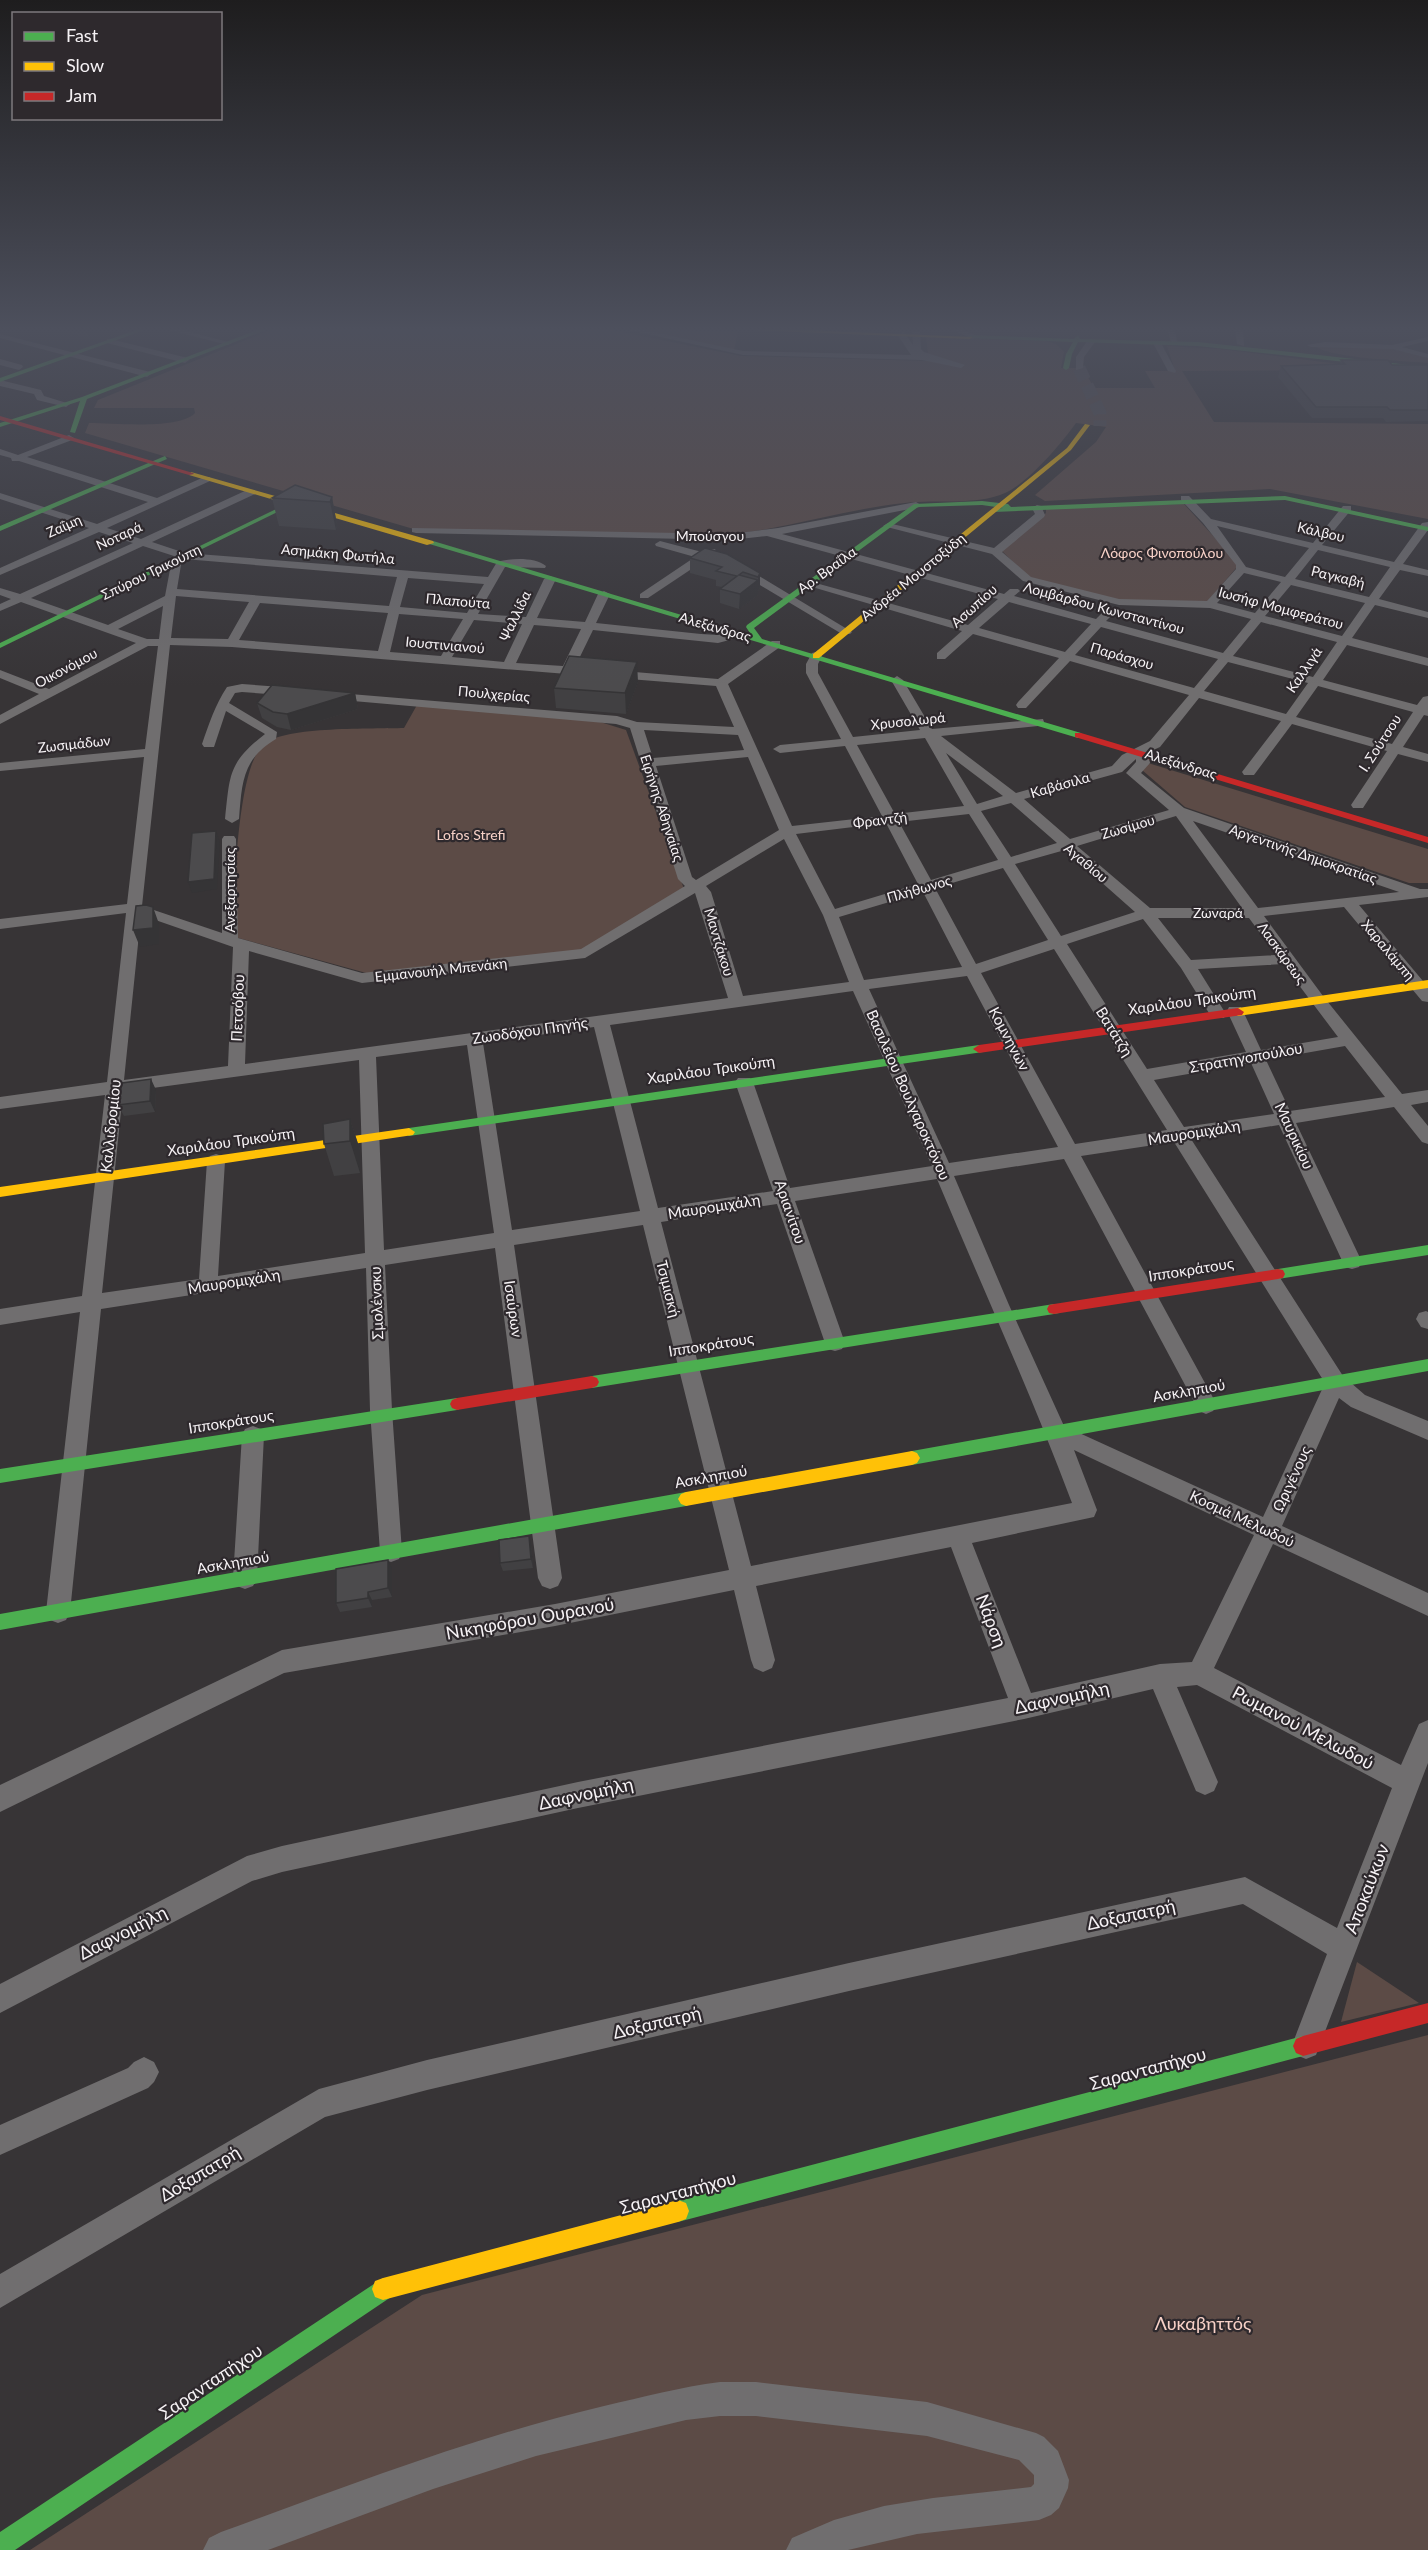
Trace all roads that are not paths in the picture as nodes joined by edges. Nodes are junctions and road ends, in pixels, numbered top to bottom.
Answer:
1 (41, 448) edge
2 (116, 448) edge
3 (1069, 448) edge
4 (1082, 448) edge
5 (0, 452) edge
6 (18, 458) junction
7 (160, 461) junction
8 (0, 465) edge
9 (207, 479) junction
10 (104, 484) junction
11 (251, 492) junction
12 (1028, 494) junction
13 (0, 496) edge
14 (1187, 500) junction
15 (157, 501) junction
16 (297, 501) junction
17 (916, 505) junction
18 (1041, 506) junction
19 (997, 507) junction
20 (44, 510) junction
21 (1346, 510) junction
22 (1207, 521) junction
23 (888, 526) junction
24 (1426, 527) edge
25 (98, 528) junction
26 (0, 529) edge
27 (416, 531) junction
28 (771, 534) junction
29 (625, 536) junction
30 (672, 536) junction
31 (731, 537) junction
32 (142, 542) junction
33 (955, 542) junction
34 (1316, 547) junction
35 (710, 552) junction
36 (996, 552) junction
37 (848, 555) junction
38 (181, 558) junction
39 (501, 564) junction
40 (541, 566) junction
41 (1396, 566) junction
42 (1241, 569) junction
43 (0, 572) edge
44 (1428, 573) edge
45 (403, 574) junction
46 (917, 574) junction
47 (550, 579) junction
48 (1027, 579) junction
49 (1288, 580) junction
50 (490, 581) junction
51 (808, 584) junction
52 (0, 591) edge
53 (604, 594) junction
54 (171, 595) junction
55 (644, 596) junction
56 (792, 596) junction
57 (20, 598) junction
58 (1007, 598) junction
59 (256, 600) junction
60 (1371, 601) junction
61 (1119, 602) junction
62 (880, 604) junction
63 (1210, 604) junction
64 (0, 608) edge
65 (394, 611) junction
66 (65, 614) junction
67 (1428, 615) edge
68 (469, 617) junction
69 (1258, 617) junction
70 (529, 621) junction
71 (1099, 623) junction
72 (589, 626) junction
73 (108, 630) junction
74 (849, 630) junction
75 (971, 630) junction
76 (746, 631) junction
77 (1343, 639) junction
78 (166, 641) junction
79 (146, 643) junction
80 (232, 643) junction
81 (776, 644) junction
82 (0, 646) edge
83 (821, 652) junction
84 (383, 655) junction
85 (941, 656) dead end
86 (1067, 657) junction
87 (1226, 657) junction
88 (445, 660) junction
89 (1428, 662) edge
90 (846, 665) junction
91 (508, 666) junction
92 (567, 670) junction
93 (812, 673) junction
94 (0, 675) edge
95 (897, 680) junction
96 (1314, 681) junction
97 (721, 683) junction
98 (1197, 693) junction
99 (49, 694) junction
100 (222, 704) junction
101 (1022, 705) junction
102 (1425, 707) edge
103 (1290, 719) junction
104 (0, 720) edge
105 (1038, 722) junction
106 (636, 726) junction
107 (742, 731) junction
108 (930, 734) junction
109 (849, 742) junction
110 (209, 744) dead end
111 (1155, 744) junction
112 (1395, 748) junction
113 (780, 749) dead end
114 (151, 752) junction
115 (752, 753) junction
116 (1142, 753) junction
117 (1428, 758) edge
118 (647, 763) junction
119 (0, 767) edge
120 (1117, 769) junction
121 (1249, 772) junction
122 (1133, 773) junction
123 (1014, 798) junction
124 (1358, 805) junction
125 (973, 809) junction
126 (1179, 812) junction
127 (232, 819) dead end
128 (889, 819) junction
129 (1428, 826) edge
130 (787, 831) junction
131 (229, 839) dead end
132 (1428, 840) edge
133 (1065, 845) junction
134 (1007, 864) junction
135 (695, 885) junction
136 (928, 886) junction
137 (1424, 893) edge
138 (1348, 902) junction
139 (134, 908) junction
140 (1146, 913) junction
141 (1253, 913) junction
142 (831, 915) junction
143 (0, 924) edge
144 (1056, 941) junction
145 (236, 942) junction
146 (1286, 959) junction
147 (1187, 965) junction
148 (973, 970) junction
149 (859, 986) junction
150 (1425, 989) edge
151 (1317, 1000) junction
152 (737, 1003) junction
153 (1227, 1013) junction
154 (602, 1022) junction
155 (1112, 1029) junction
156 (474, 1039) junction
157 (1350, 1040) junction
158 (1011, 1044) junction
159 (367, 1053) junction
160 (1257, 1056) junction
161 (893, 1060) junction
162 (236, 1071) junction
163 (1142, 1076) junction
164 (744, 1082) junction
165 (115, 1088) junction
166 (1428, 1096) edge
167 (621, 1100) junction
168 (1400, 1101) junction
169 (0, 1103) edge
170 (486, 1119) junction
171 (1286, 1119) junction
172 (1180, 1135) junction
173 (1428, 1137) edge
174 (370, 1139) junction
175 (1070, 1152) junction
176 (216, 1161) junction
177 (944, 1172) junction
178 (106, 1175) junction
179 (0, 1192) edge
180 (784, 1197) junction
181 (651, 1217) junction
182 (504, 1240) junction
183 (1428, 1250) edge
184 (375, 1260) junction
185 (1352, 1262) junction
186 (1268, 1275) junction
187 (208, 1286) junction
188 (1146, 1294) junction
189 (92, 1303) junction
190 (1004, 1316) junction
191 (0, 1317) edge
192 (836, 1343) junction
193 (1428, 1365) edge
194 (688, 1366) junction
195 (1336, 1382) junction
196 (524, 1391) junction
197 (1206, 1405) junction
198 (381, 1414) junction
199 (1428, 1431) edge
200 (1056, 1432) junction
201 (252, 1435) junction
202 (74, 1464) junction
203 (0, 1476) edge
204 (720, 1493) junction
205 (1086, 1510) joint
206 (542, 1525) junction
207 (1268, 1531) junction
208 (958, 1536) junction
209 (392, 1552) junction
210 (245, 1578) junction
211 (550, 1578) dead end
212 (741, 1579) junction
213 (1428, 1605) edge
214 (58, 1611) junction
215 (0, 1622) edge
216 (763, 1660) dead end
217 (1199, 1673) junction
218 (1160, 1676) junction
219 (1024, 1707) junction
220 (1428, 1733) edge
221 (1205, 1782) dead end
222 (1407, 1782) junction
223 (0, 1799) edge
224 (1344, 1948) junction
225 (0, 1999) edge
226 (1428, 2013) edge
227 (1306, 2045) junction
228 (144, 2072) dead end
229 (0, 2140) edge
230 (0, 2292) edge
231 (0, 2546) edge
232 (221, 2550) edge
233 (804, 2550) edge

1 - 6 street
2 - 7 street, Αλεξάνδρας
3 - 19 street, Ανδρέα Μουστοξύδη
4 - 12 street, Ανδρέα Μουστοξύδη
5 - 6 street
6 - 8 street
6 - 10 street
7 - 9 street, Αλεξάνδρας
7 - 10 street
7 - 16 street, Αλεξάνδρας
9 - 11 street, Αλεξάνδρας
9 - 15 street, Ζαΐμη
10 - 15 street
10 - 20 street
11 - 16 street, Αλεξάνδρας
11 - 32 street, Νοταρά
12 - 18 street
12 - 19 street, Ανδρέα Μουστοξύδη
13 - 20 street, Ασημάκη Φωτήλα
14 - 18 street
14 - 21 street
14 - 22 street
15 - 25 street, Ζαΐμη
16 - 27 street, Αλεξάνδρας
16 - 38 street, Σπύρου Τρικούπη
16 - 39 street, Αλεξάνδρας
17 - 19 street, Μπούσγου
17 - 23 street, Αρ. Βραΐλα
17 - 28 street, Μπούσγου
18 - 19 street
18 - 19 street
18 - 36 street
19 - 33 street, Ανδρέα Μουστοξύδη
20 - 25 street, Ασημάκη Φωτήλα
20 - 26 street
21 - 24 street
21 - 34 street, Καβάσιλα
22 - 34 street, Κάλβου
22 - 42 street
23 - 33 street, Ιωσήφ Μομφεράτου
23 - 37 street, Αρ. Βραΐλα
24 - 41 street, Καλλιγά
25 - 32 street, Ασημάκη Φωτήλα
25 - 43 street, Ζαΐμη
27 - 29 street, Μπούσγου
27 - 40 street, Αλεξάνδρας
28 - 31 street, Μπούσγου
28 - 37 street, Λομβάρδου Κωνσταντίνου
29 - 30 street, Μπούσγου
29 - 35 street
30 - 31 street, Μπούσγου
30 - 35 street
31 - 35 street
32 - 38 street, Ασημάκη Φωτήλα
32 - 57 street, Νοταρά
33 - 36 street, Ιωσήφ Μομφεράτου
33 - 46 street, Ανδρέα Μουστοξύδη
34 - 41 street, Κάλβου
34 - 49 street, Καβάσιλα
35 - 55 street
35 - 56 street
36 - 48 street, Ιωσήφ Μομφεράτου
37 - 46 street, Λομβάρδου Κωνσταντίνου
37 - 51 street, Αρ. Βραΐλα
38 - 45 street, Ασημάκη Φωτήλα
38 - 54 street, Καλλιδρομίου
38 - 66 street, Σπύρου Τρικούπη
39 - 40 street
39 - 47 street, Αλεξάνδρας
39 - 50 street
40 - 55 street, Αλεξάνδρας
41 - 44 street, Κάλβου
41 - 60 street, Καλλιγά
42 - 49 street, Ραγκαβή
42 - 63 street
45 - 50 street, Ασημάκη Φωτήλα
45 - 65 street
46 - 58 street, Λομβάρδου Κωνσταντίνου
46 - 62 street, Ανδρέα Μουστοξύδη
47 - 53 street, Αλεξάνδρας
47 - 70 street, Ψαλλίδα
48 - 58 street, Ασωπίου
48 - 61 street, Ιωσήφ Μομφεράτου
49 - 60 street, Ραγκαβή
49 - 69 street, Καβάσιλα
50 - 68 street
51 - 56 street, Αρ. Βραΐλα
51 - 62 street, Παράσχου
52 - 57 street
53 - 72 street
53 - 76 street, Αλεξάνδρας
54 - 59 street, Πλαπούτα
54 - 73 street
54 - 78 street, Καλλιδρομίου
55 - 76 street, Αλεξάνδρας
56 - 74 street
56 - 76 street, Αρ. Βραΐλα
57 - 64 street, Νοταρά
57 - 66 street
58 - 71 street, Λομβάρδου Κωνσταντίνου
58 - 75 street, Ασωπίου
59 - 65 street, Πλαπούτα
59 - 80 street
60 - 67 street, Ραγκαβή
60 - 77 street, Καλλιγά
61 - 63 street, Ιωσήφ Μομφεράτου
61 - 71 street
62 - 74 street, Ανδρέα Μουστοξύδη
62 - 75 street, Παράσχου
63 - 69 street, Ιωσήφ Μομφεράτου
65 - 68 street, Πλαπούτα
65 - 84 street
66 - 73 street
66 - 82 street, Σπύρου Τρικούπη
68 - 70 street, Πλαπούτα
68 - 88 street
69 - 77 street, Ιωσήφ Μομφεράτου
69 - 87 street, Καβάσιλα
70 - 72 street, Πλαπούτα
70 - 91 street, Ψαλλίδα
71 - 86 street
71 - 87 street, Λομβάρδου Κωνσταντίνου
72 - 76 street, Πλαπούτα
72 - 92 street
73 - 79 street
74 - 83 street, Ανδρέα Μουστοξύδη
75 - 85 street, Ασωπίου
75 - 86 street, Παράσχου
76 - 81 street, Αλεξάνδρας
76 - 83 street, Αλεξάνδρας
77 - 89 street, Ιωσήφ Μομφεράτου
77 - 96 street, Καλλιγά
78 - 79 street
78 - 80 street, Ιουστινιανού
78 - 114 street, Καλλιδρομίου
79 - 99 street, Οικονόμου
80 - 84 street, Ιουστινιανού
81 - 83 street, Αλεξάνδρας
81 - 97 street
83 - 90 street, Αλεξάνδρας
83 - 93 street
83 - 101 street, Αλεξάνδρας
84 - 88 street, Ιουστινιανού
86 - 98 street, Παράσχου
86 - 101 street
87 - 96 street, Λομβάρδου Κωνσταντίνου
87 - 98 street, Καβάσιλα
88 - 91 street, Ιουστινιανού
90 - 93 street
90 - 95 street, Αλεξάνδρας
91 - 92 street, Ιουστινιανού
92 - 97 street, Ιουστινιανού
93 - 109 street, Κομνηνών
94 - 99 street
95 - 105 street, Αλεξάνδρας
95 - 108 street, Βατάτζη
96 - 102 street, Λομβάρδου Κωνσταντίνου
96 - 103 street, Καλλιγά
97 - 107 street, Βασιλείου Βουλγαροκτόνου
98 - 103 street, Παράσχου
98 - 111 street, Καβάσιλα
99 - 104 street, Οικονόμου
100 - 106 street, Πουλχερίας
100 - 110 street
100 - 127 street
101 - 111 street, Αλεξάνδρας
102 - 112 street, Ι. Σούτσου
103 - 112 street, Παράσχου
103 - 121 street, Καλλιγά
105 - 108 street, Χρυσολωρά
105 - 116 street, Αλεξάνδρας
106 - 107 street, Πουλχερίας
106 - 118 street, Ειρήνης Αθηναίας
107 - 115 street, Βασιλείου Βουλγαροκτόνου
108 - 109 street, Χρυσολωρά
108 - 123 street, Αγαθίου
108 - 125 street, Βατάτζη
109 - 113 street, Χρυσολωρά
109 - 128 street, Κομνηνών
111 - 116 street, Καβάσιλα
111 - 121 street, Αλεξάνδρας
112 - 117 street, Παράσχου
112 - 124 street, Ι. Σούτσου
114 - 119 street, Ζωσιμάδων
114 - 139 street, Καλλιδρομίου
115 - 118 street
115 - 130 street, Βασιλείου Βουλγαροκτόνου
116 - 120 street, Καβάσιλα
116 - 122 street
116 - 132 street, Αλεξάνδρας
118 - 135 street, Ειρήνης Αθηναίας
120 - 122 street, Λασκάρεως
120 - 123 street, Καβάσιλα
121 - 124 street, Αλεξάνδρας
122 - 126 street, Λασκάρεως
123 - 125 street, Καβάσιλα
123 - 133 street, Αγαθίου
124 - 129 street, Αλεξάνδρας
125 - 128 street, Φραντζή
125 - 134 street, Βατάτζη
126 - 133 street, Ζωσίμου
126 - 137 street, Αργεντινής Δημοκρατίας
126 - 141 street, Λασκάρεως
128 - 130 street, Φραντζή
128 - 136 street, Κομνηνών
130 - 135 street, Εμμανουήλ Μπενάκη
130 - 142 street, Βασιλείου Βουλγαροκτόνου
131 - 145 street, Ανεξαρτησίας
133 - 134 street, Ζωσίμου
133 - 140 street, Αγαθίου
134 - 136 street, Πλήθωνος
134 - 144 street, Βατάτζη
135 - 145 street, Εμμανουήλ Μπενάκη
135 - 152 street, Μαντζάκου
136 - 142 street, Πλήθωνος
136 - 148 street, Κομνηνών
137 - 138 street, Ζωναρά
138 - 141 street, Ζωναρά
138 - 150 street, Χαραλάμπη
139 - 143 street, Εμμανουήλ Μπενάκη
139 - 145 street, Εμμανουήλ Μπενάκη
139 - 165 street, Καλλιδρομίου
140 - 141 street, Ζωναρά
140 - 144 street, Ζωναρά
140 - 147 street, Αγαθίου
141 - 146 street, Λασκάρεως
142 - 149 street, Βασιλείου Βουλγαροκτόνου
144 - 148 street, Ζωοδόχου Πηγής
144 - 155 street, Βατάτζη
145 - 162 street, Πετσόβου
146 - 147 street
146 - 151 street, Λασκάρεως
147 - 153 street, Αγαθίου
148 - 149 street, Ζωοδόχου Πηγής
148 - 158 street, Κομνηνών
149 - 152 street, Ζωοδόχου Πηγής
149 - 161 street, Βασιλείου Βουλγαροκτόνου
150 - 151 street, Χαριλάου Τρικούπη
151 - 153 street, Χαριλάου Τρικούπη
151 - 157 street, Λασκάρεως
152 - 154 street, Ζωοδόχου Πηγής
153 - 155 street, Χαριλάου Τρικούπη
153 - 160 street, Μαυρικίου
154 - 156 street, Ζωοδόχου Πηγής
154 - 167 street, Τσιμισκή
155 - 158 street, Χαριλάου Τρικούπη
155 - 163 street, Βατάτζη
156 - 159 street, Ζωοδόχου Πηγής
156 - 170 street, Ισαύρων
157 - 160 street, Στρατηγοπούλου
157 - 168 street, Λασκάρεως
158 - 161 street, Χαριλάου Τρικούπη
158 - 175 street, Κομνηνών
159 - 162 street, Ζωοδόχου Πηγής
159 - 174 street, Σμολένσκυ
160 - 163 street, Στρατηγοπούλου
160 - 171 street, Μαυρικίου
161 - 164 street, Χαριλάου Τρικούπη
161 - 177 street, Βασιλείου Βουλγαροκτόνου
162 - 165 street, Ζωοδόχου Πηγής
163 - 172 street, Βατάτζη
164 - 167 street, Χαριλάου Τρικούπη
164 - 180 street, Αριανίτου
165 - 169 street, Ζωοδόχου Πηγής
165 - 178 street, Καλλιδρομίου
166 - 168 street, Μαυρομιχάλη
167 - 170 street, Χαριλάου Τρικούπη
167 - 181 street, Τσιμισκή
168 - 171 street, Μαυρομιχάλη
168 - 173 street, Λασκάρεως
170 - 174 street, Χαριλάου Τρικούπη
170 - 182 street, Ισαύρων
171 - 172 street, Μαυρομιχάλη
171 - 185 street, Μαυρικίου
172 - 175 street, Μαυρομιχάλη
172 - 186 street, Βατάτζη
174 - 176 street, Χαριλάου Τρικούπη
174 - 184 street, Σμολένσκυ
175 - 177 street, Μαυρομιχάλη
175 - 188 street, Κομνηνών
176 - 178 street, Χαριλάου Τρικούπη
176 - 187 street
177 - 180 street, Μαυρομιχάλη
177 - 190 street, Βασιλείου Βουλγαροκτόνου
178 - 179 street, Χαριλάου Τρικούπη
178 - 189 street, Καλλιδρομίου
180 - 181 street, Μαυρομιχάλη
180 - 192 street, Αριανίτου
181 - 182 street, Μαυρομιχάλη
181 - 194 street, Τσιμισκή
182 - 184 street, Μαυρομιχάλη
182 - 196 street, Ισαύρων
183 - 185 street, Ιπποκράτους
184 - 187 street, Μαυρομιχάλη
184 - 198 street, Σμολένσκυ
185 - 186 street, Ιπποκράτους
186 - 188 street, Ιπποκράτους
186 - 195 street, Βατάτζη
187 - 189 street, Μαυρομιχάλη
188 - 190 street, Ιπποκράτους
188 - 197 street, Κομνηνών
189 - 191 street, Μαυρομιχάλη
189 - 202 street, Καλλιδρομίου
190 - 192 street, Ιπποκράτους
190 - 200 street, Βασιλείου Βουλγαροκτόνου
192 - 194 street, Ιπποκράτους
193 - 195 street, Ασκληπιού
194 - 196 street, Ιπποκράτους
194 - 204 street, Τσιμισκή
195 - 197 street, Ασκληπιού
195 - 199 street, Βατάτζη
195 - 207 street, Ωριγένους
196 - 198 street, Ιπποκράτους
196 - 206 street, Ισαύρων
197 - 200 street, Ασκληπιού
198 - 201 street, Ιπποκράτους
198 - 209 street, Σμολένσκυ
200 - 204 street, Ασκληπιού
200 - 205 street, Βασιλείου Βουλγαροκτόνου
200 - 207 street, Κοσμά Μελωδού
201 - 202 street, Ιπποκράτους
201 - 210 street
202 - 203 street, Ιπποκράτους
202 - 214 street, Καλλιδρομίου
204 - 206 street, Ασκληπιού
204 - 212 street, Τσιμισκή
205 - 208 street, Νικηφόρου Ουρανού
206 - 209 street, Ασκληπιού
206 - 211 street, Ισαύρων
207 - 213 street, Κοσμά Μελωδού
207 - 217 street, Ωριγένους
208 - 212 street, Νικηφόρου Ουρανού
208 - 219 street, Νάρση
209 - 210 street, Ασκληπιού
210 - 214 street, Ασκληπιού
212 - 216 street, Τσιμισκή
212 - 223 street, Νικηφόρου Ουρανού
214 - 215 street, Ασκληπιού
217 - 218 street, Δαφνομήλη
217 - 222 street, Ρωμανού Μελωδού
218 - 219 street, Δαφνομήλη
218 - 221 street
219 - 225 street, Δαφνομήλη
220 - 222 street, Αποκαύκων
222 - 224 street, Αποκαύκων
224 - 227 street, Αποκαύκων
224 - 230 street, Δοξαπατρή
226 - 227 street, Σαρανταπήχου
227 - 231 street, Σαρανταπήχου
228 - 229 street
232 - 233 street

